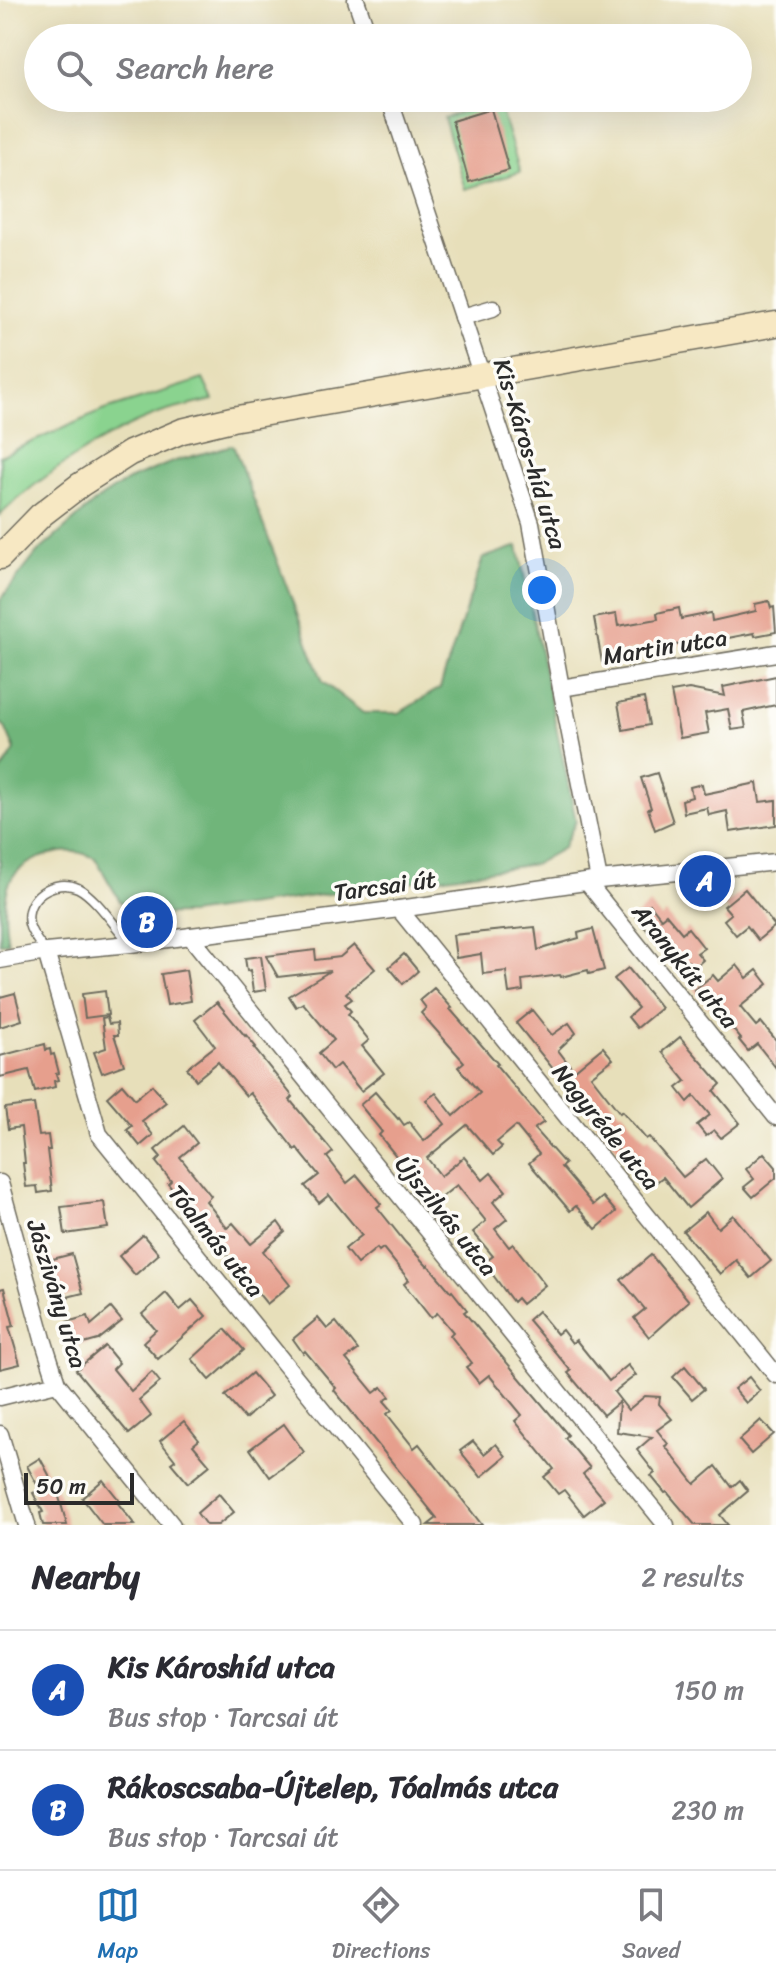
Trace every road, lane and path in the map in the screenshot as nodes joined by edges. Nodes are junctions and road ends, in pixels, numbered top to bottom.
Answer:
1 (356, 0) edge
2 (364, 24) edge
3 (394, 112) edge
4 (493, 308) dead end
5 (462, 317) junction
6 (776, 324) edge
7 (482, 375) junction
8 (0, 557) edge
9 (776, 653) edge
10 (561, 688) junction
11 (776, 862) edge
12 (593, 881) junction
13 (399, 909) junction
14 (190, 936) junction
15 (130, 944) junction
16 (46, 952) junction
17 (0, 960) edge
18 (776, 1117) edge
19 (0, 1183) edge
20 (776, 1375) edge
21 (57, 1383) junction
22 (0, 1397) edge
23 (0, 1434) edge
24 (27, 1525) edge
25 (172, 1525) edge
26 (415, 1525) edge
27 (666, 1525) edge

1 - 2 street
3 - 5 street, Kis-Káros-híd utca
4 - 5 street
5 - 7 street, Kis-Káros-híd utca
6 - 7 main road
7 - 8 main road
7 - 10 street, Kis-Káros-híd utca
9 - 10 street, Martin utca
10 - 12 street, Kis-Káros-híd utca
11 - 12 street, Tarcsai út
12 - 13 street, Tarcsai út
12 - 18 street, Aranykút utca
13 - 14 street, Tarcsai út
13 - 20 street, Nagyréde utca
14 - 15 street, Tarcsai út
14 - 27 street, Újszilvás utca
15 - 16 street, Tarcsai út
15 - 16 lane
16 - 17 street, Tarcsai út
16 - 26 street, Tóalmás utca
19 - 21 street, Jászivány utca
21 - 22 street
21 - 25 street, Jászivány utca
23 - 24 street

